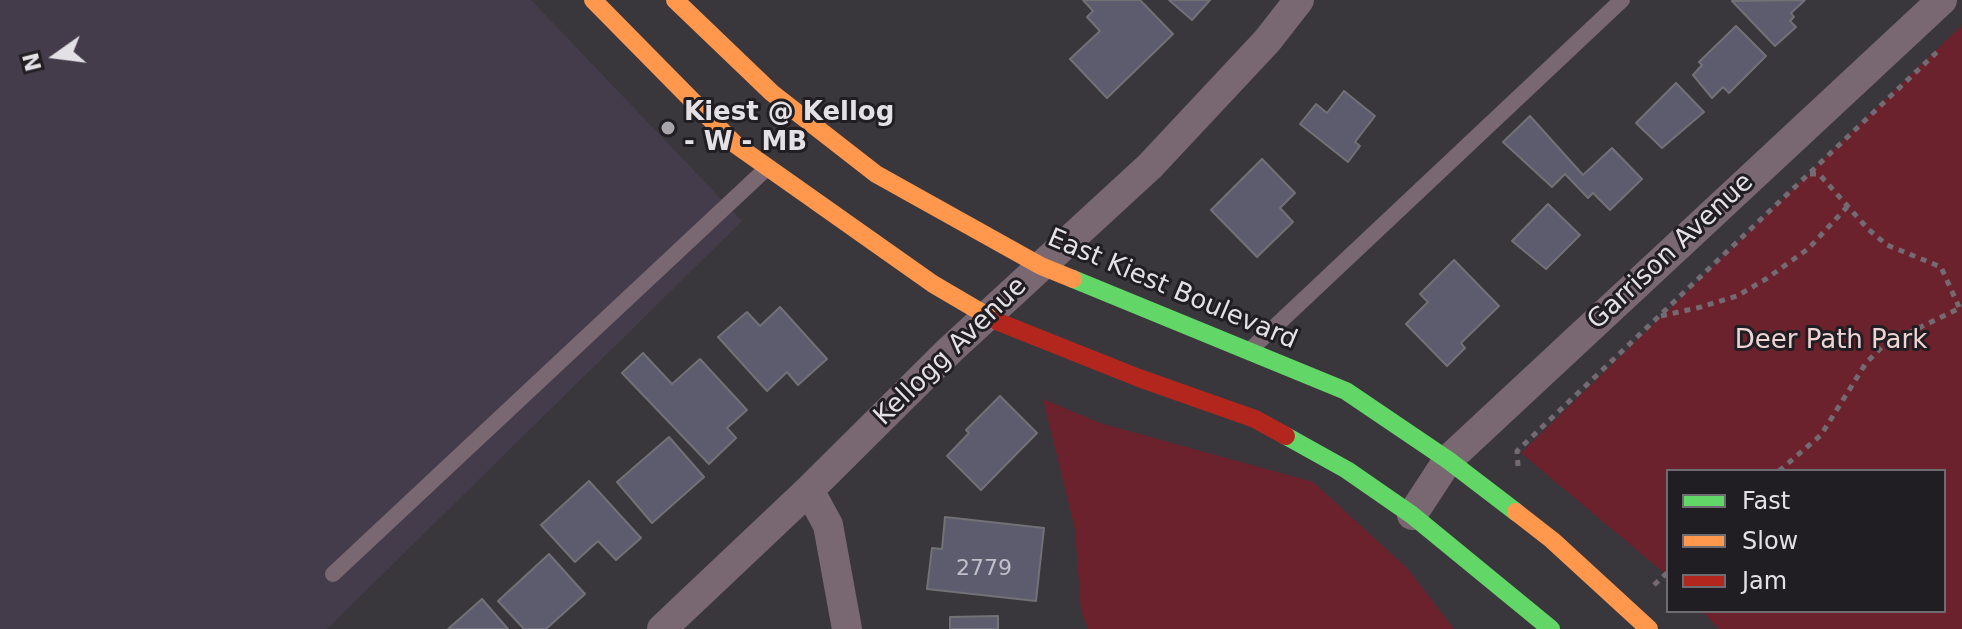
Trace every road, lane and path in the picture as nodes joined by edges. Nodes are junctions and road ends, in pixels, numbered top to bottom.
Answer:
1 (593, 0) edge
2 (675, 0) edge
3 (1299, 0) edge
4 (1622, 0) edge
5 (1942, 0) edge
6 (1940, 49) dead end
7 (768, 168) junction
8 (1810, 174) junction
9 (1847, 207) junction
10 (1041, 266) junction
11 (1960, 307) edge
12 (1660, 316) junction
13 (986, 317) junction
14 (1250, 350) junction
15 (1448, 460) junction
16 (1781, 469) edge
17 (1519, 477) dead end
18 (809, 490) junction
19 (1412, 515) junction
20 (333, 574) dead end
21 (1666, 574) edge
22 (1649, 590) dead end
23 (662, 629) edge
24 (847, 629) edge
25 (1551, 629) edge
26 (1649, 629) edge

1 - 7 main road
2 - 10 main road, East Kiest Boulevard
3 - 10 street, Kellogg Avenue
4 - 14 lane
5 - 15 street, Garrison Avenue
6 - 8 path
7 - 13 main road
7 - 20 lane
8 - 9 path
8 - 12 path
9 - 11 path
9 - 12 path
10 - 13 street, Kellogg Avenue
10 - 14 main road, East Kiest Boulevard
11 - 16 path
12 - 17 path
13 - 18 street, Kellogg Avenue
13 - 19 main road
14 - 15 main road, East Kiest Boulevard
15 - 19 street, Garrison Avenue
15 - 26 main road, East Kiest Boulevard
18 - 23 street, Kellogg Avenue
18 - 24 street
19 - 25 main road
21 - 22 path

